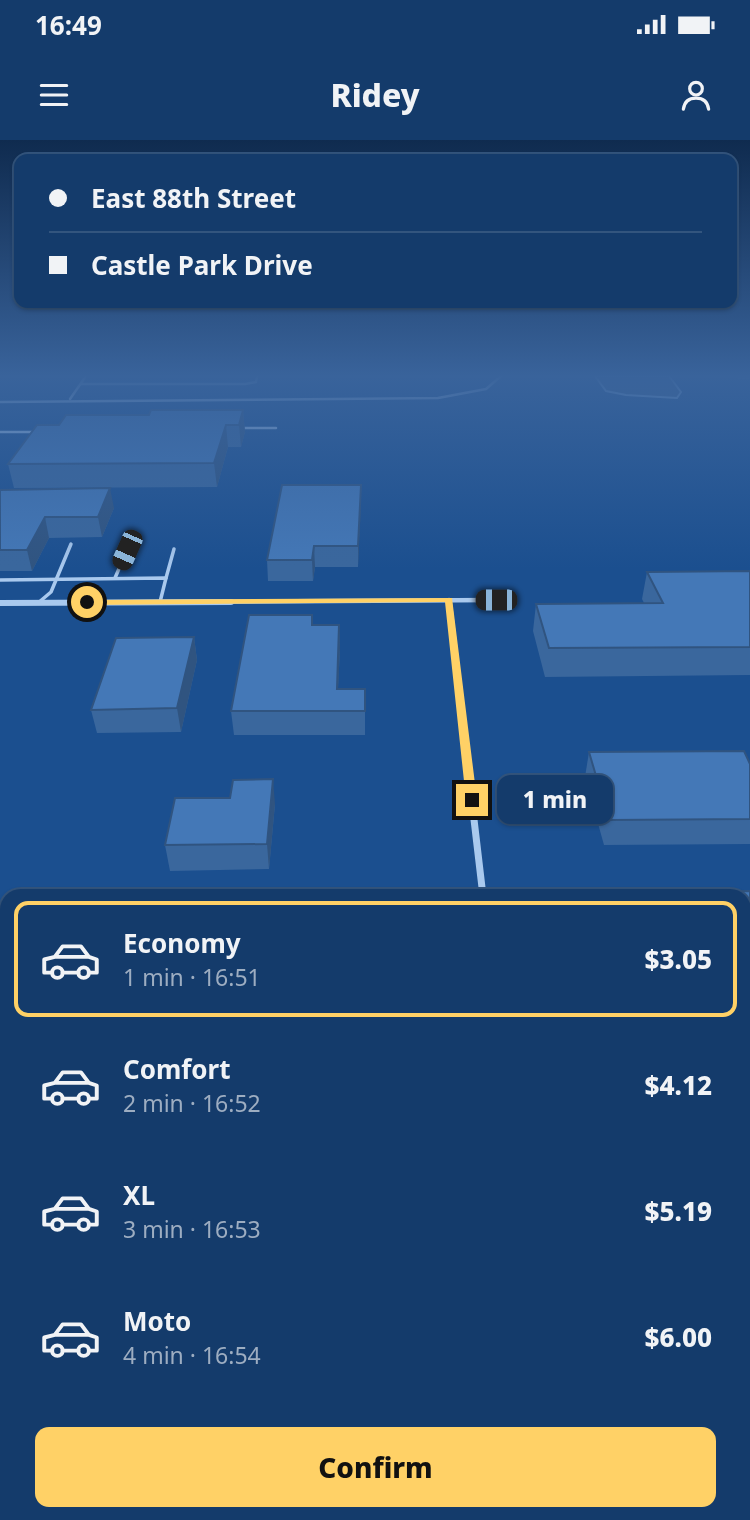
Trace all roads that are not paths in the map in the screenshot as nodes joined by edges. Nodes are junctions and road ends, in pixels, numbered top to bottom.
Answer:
1 (71, 544) dead end
2 (174, 549) dead end
3 (127, 550) dead end
4 (57, 578) junction
5 (115, 578) junction
6 (166, 578) junction
7 (0, 580) edge
8 (449, 600) junction
9 (496, 600) dead end
10 (160, 602) junction
11 (0, 603) edge
12 (38, 603) junction
13 (482, 889) edge

1 - 4 lane
2 - 6 lane
3 - 5 lane
4 - 5 lane
4 - 7 lane
4 - 12 lane
5 - 6 lane
6 - 10 lane
8 - 9 street
8 - 10 street
8 - 13 street
10 - 12 street
11 - 12 street

